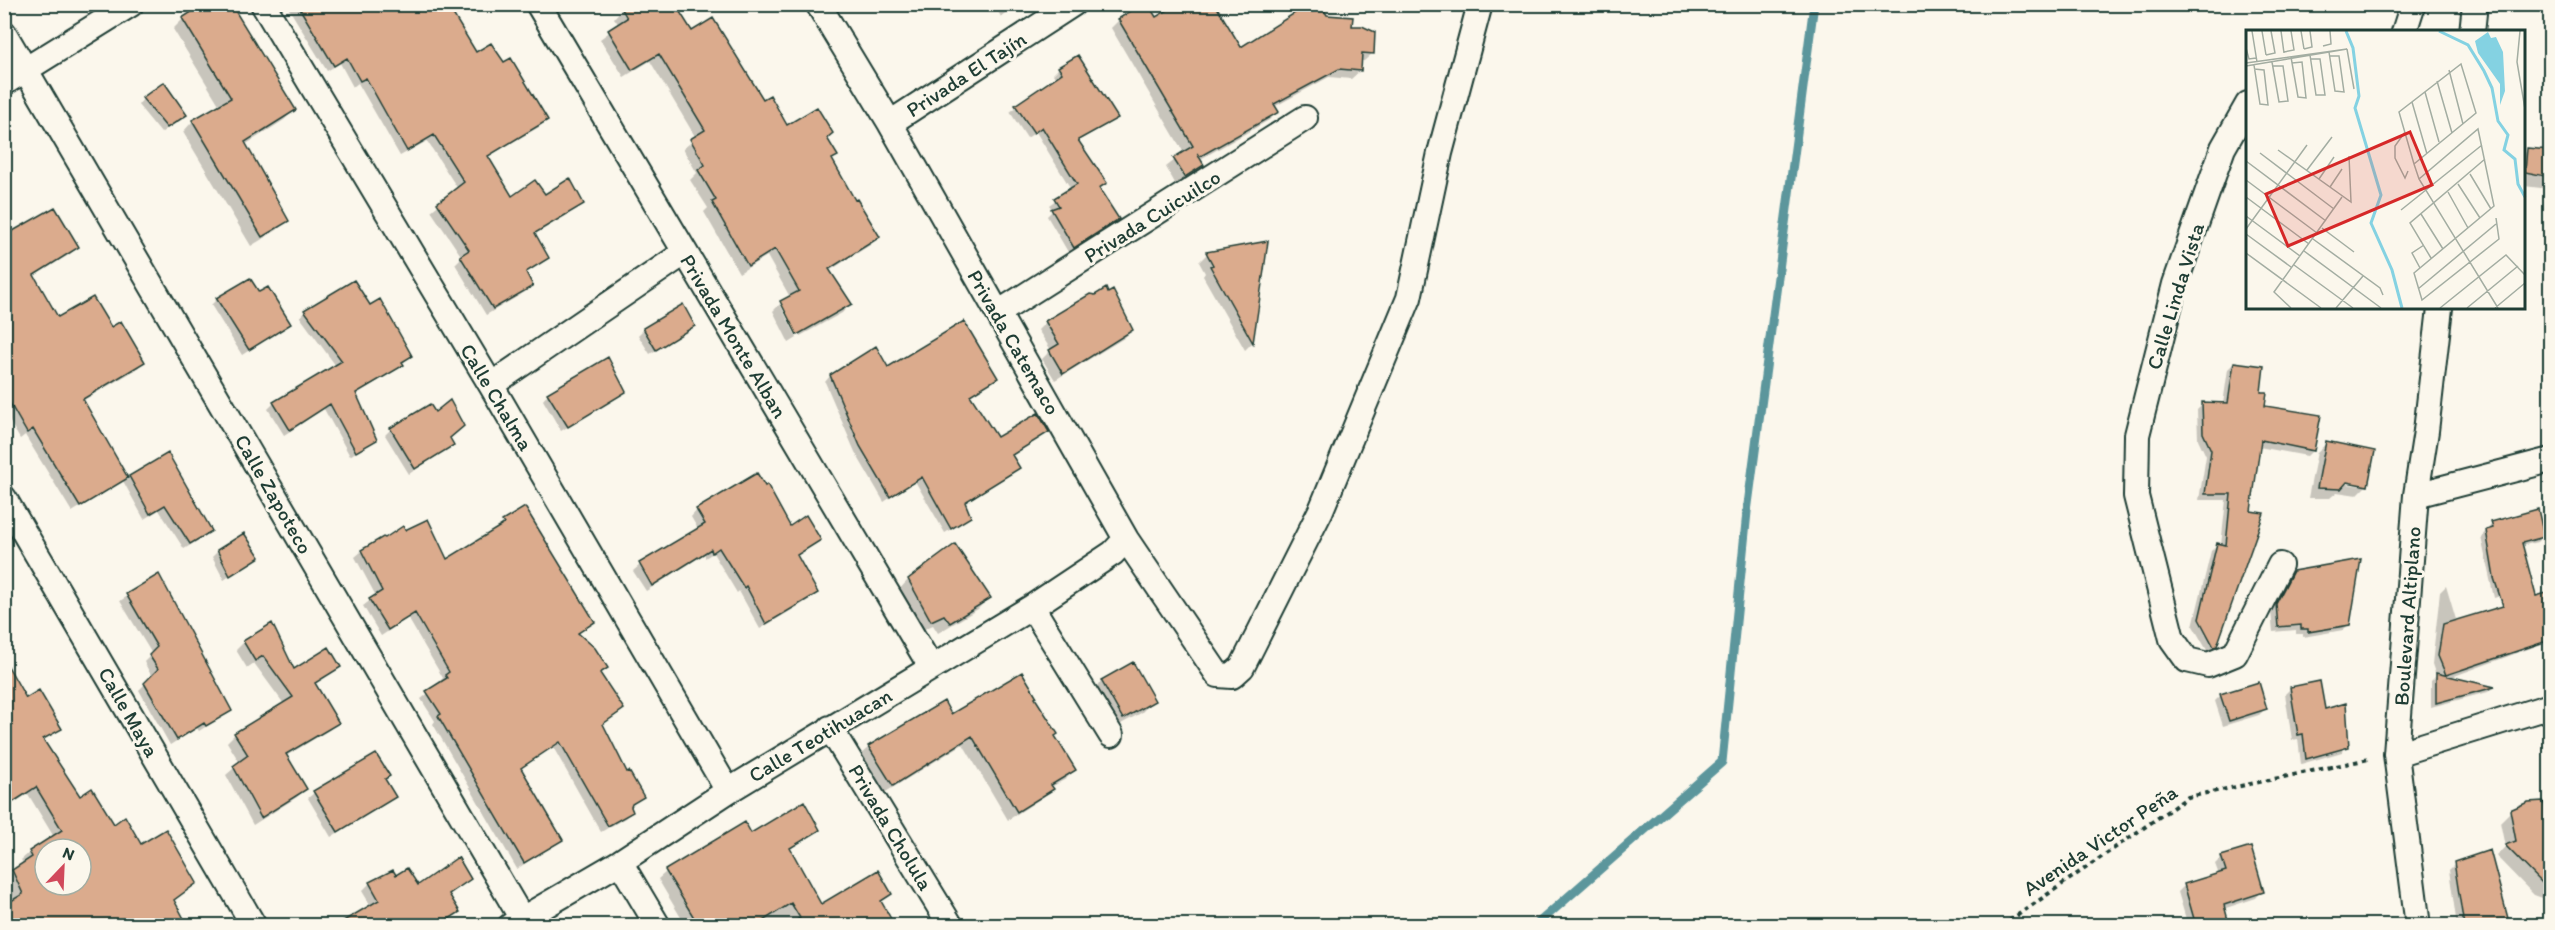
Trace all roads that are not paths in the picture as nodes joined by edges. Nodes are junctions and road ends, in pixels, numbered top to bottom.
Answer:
1 (132, 4) edge
2 (263, 4) edge
3 (538, 4) edge
4 (818, 4) edge
5 (1073, 4) edge
6 (1480, 4) edge
7 (2413, 4) edge
8 (2475, 4) edge
9 (2405, 30) edge
10 (2472, 30) edge
11 (4, 33) edge
12 (26, 69) junction
13 (4, 82) edge
14 (2246, 107) edge
15 (1305, 118) dead end
16 (890, 123) junction
17 (684, 253) junction
18 (2440, 309) edge
19 (998, 314) junction
20 (490, 385) junction
21 (2550, 460) edge
22 (2416, 495) junction
23 (4, 498) edge
24 (1126, 539) junction
25 (2280, 564) dead end
26 (1032, 607) junction
27 (931, 667) junction
28 (2550, 706) edge
29 (830, 728) junction
30 (1111, 735) dead end
31 (2396, 754) junction
32 (728, 791) junction
33 (620, 862) junction
34 (516, 922) edge
35 (254, 926) edge
36 (658, 926) edge
37 (951, 926) edge
38 (2418, 926) edge

1 - 12 street
2 - 20 street, Calle Chalma
3 - 17 street, Privada Monte Alban
4 - 16 street, Privada Catemaco
5 - 16 street, Privada El Tajín
6 - 24 street, Privada Catemaco
7 - 9 street
8 - 10 street
11 - 12 street, Calle Zapoteco
12 - 13 street
12 - 34 street, Calle Zapoteco
14 - 25 street, Calle Linda Vista
15 - 19 street, Privada Cuicuilco
16 - 19 street, Privada Catemaco
17 - 20 street
17 - 27 street, Privada Monte Alban
18 - 22 street, Boulevard Altiplano
19 - 24 street, Privada Catemaco
20 - 32 street, Calle Chalma
21 - 22 street
22 - 31 street, Boulevard Altiplano
23 - 35 street, Calle Maya
24 - 26 street, Calle Teotihuacan
26 - 27 street, Calle Teotihuacan
26 - 30 street
27 - 29 street, Calle Teotihuacan
28 - 31 street
29 - 32 street, Calle Teotihuacan
29 - 37 street, Privada Cholula
31 - 38 street, Boulevard Altiplano
32 - 33 street, Calle Teotihuacan
33 - 34 street, Calle Teotihuacan
33 - 36 street

